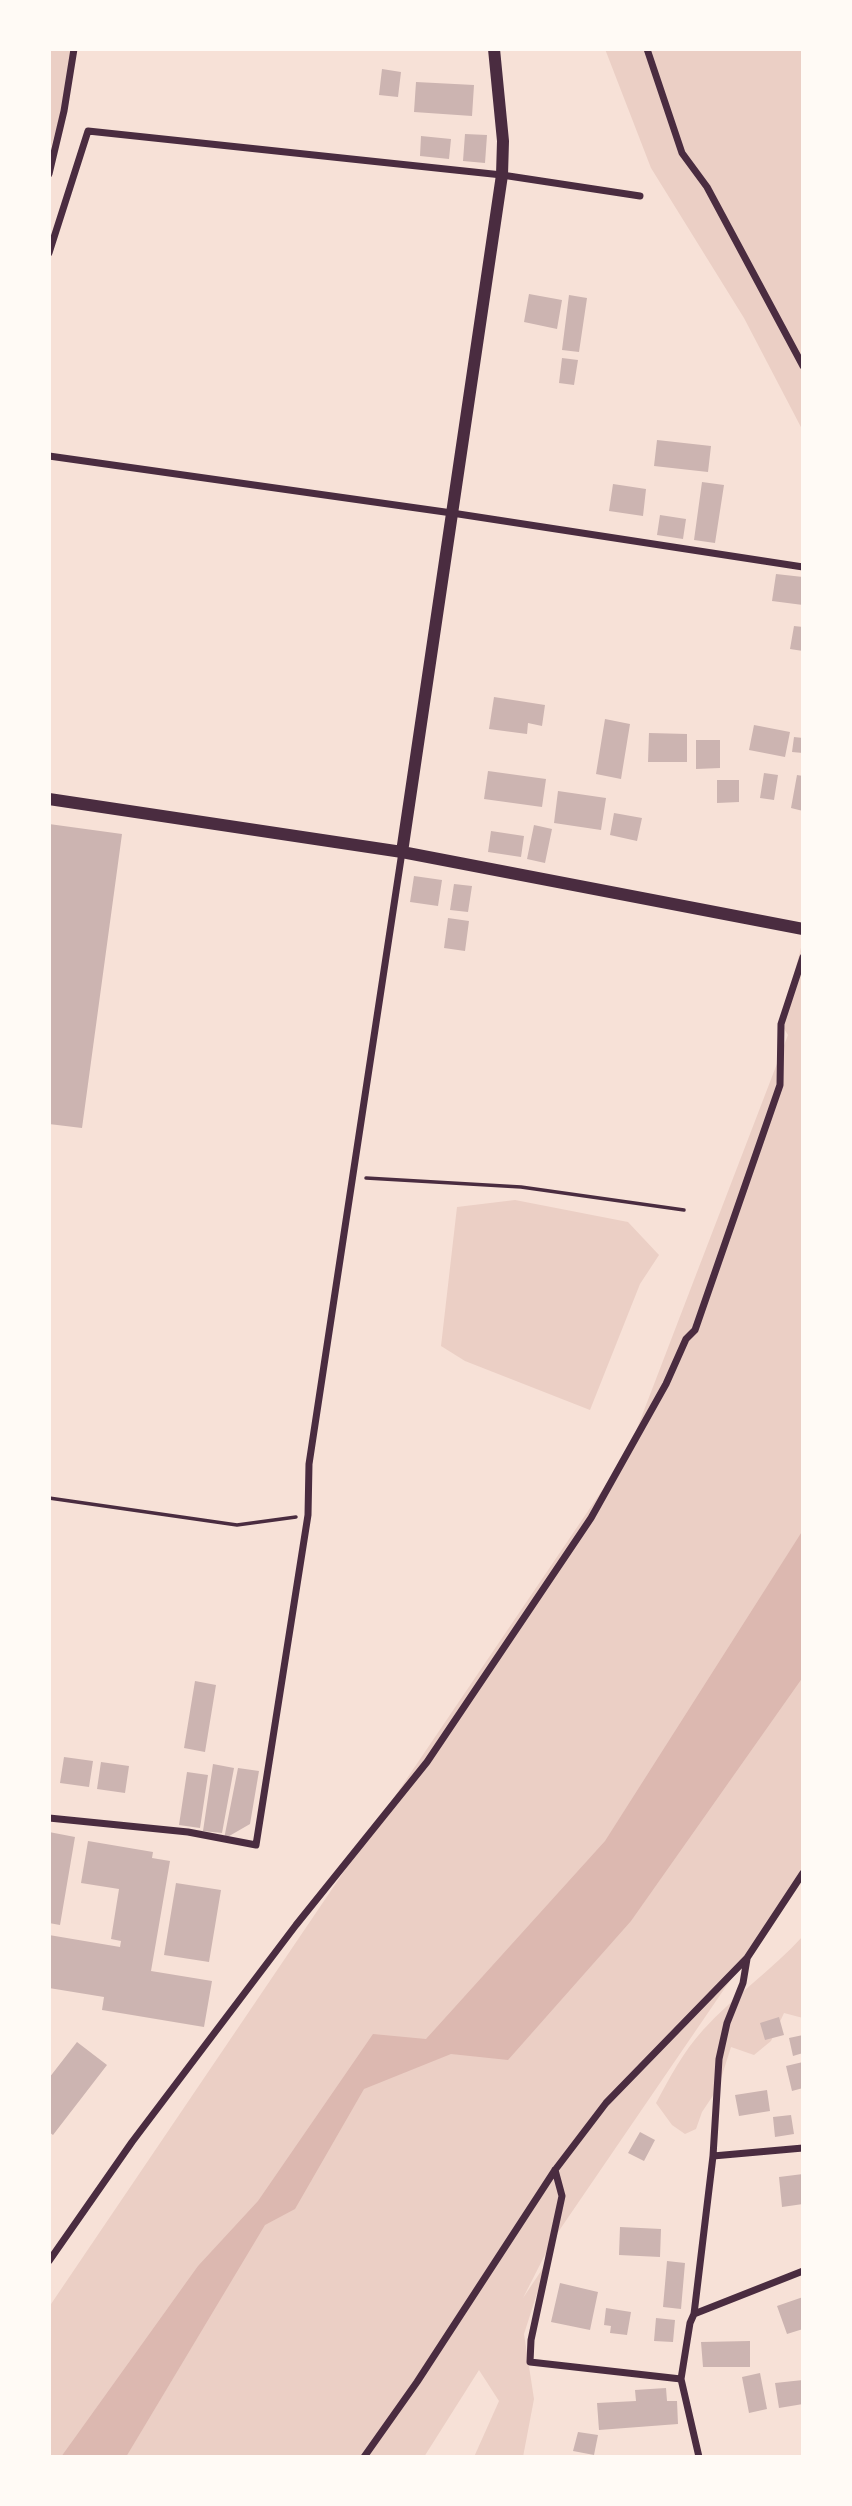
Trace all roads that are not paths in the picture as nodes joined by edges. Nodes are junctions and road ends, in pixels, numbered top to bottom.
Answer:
1 (74, 49) edge
2 (495, 49) edge
3 (647, 49) edge
4 (49, 174) edge
5 (502, 175) junction
6 (640, 196) dead end
7 (49, 253) edge
8 (803, 366) edge
9 (49, 456) edge
10 (452, 513) junction
11 (803, 566) edge
12 (49, 799) edge
13 (402, 852) junction
14 (803, 929) edge
15 (803, 957) edge
16 (49, 1818) edge
17 (803, 1873) edge
18 (747, 1958) junction
19 (803, 2148) edge
20 (713, 2157) junction
21 (555, 2170) junction
22 (49, 2261) edge
23 (803, 2272) edge
24 (694, 2314) junction
25 (681, 2379) junction
26 (364, 2457) edge
27 (699, 2457) edge

1 - 4 street
2 - 5 street
3 - 8 street
5 - 6 street
5 - 7 street
5 - 10 street
9 - 10 street
10 - 11 street
10 - 13 street
12 - 13 street
13 - 14 street
13 - 16 street
15 - 22 street
17 - 18 street
18 - 20 street
18 - 21 street
19 - 20 street
20 - 24 street
21 - 25 street
21 - 26 street
23 - 24 street
24 - 25 street
25 - 27 street

